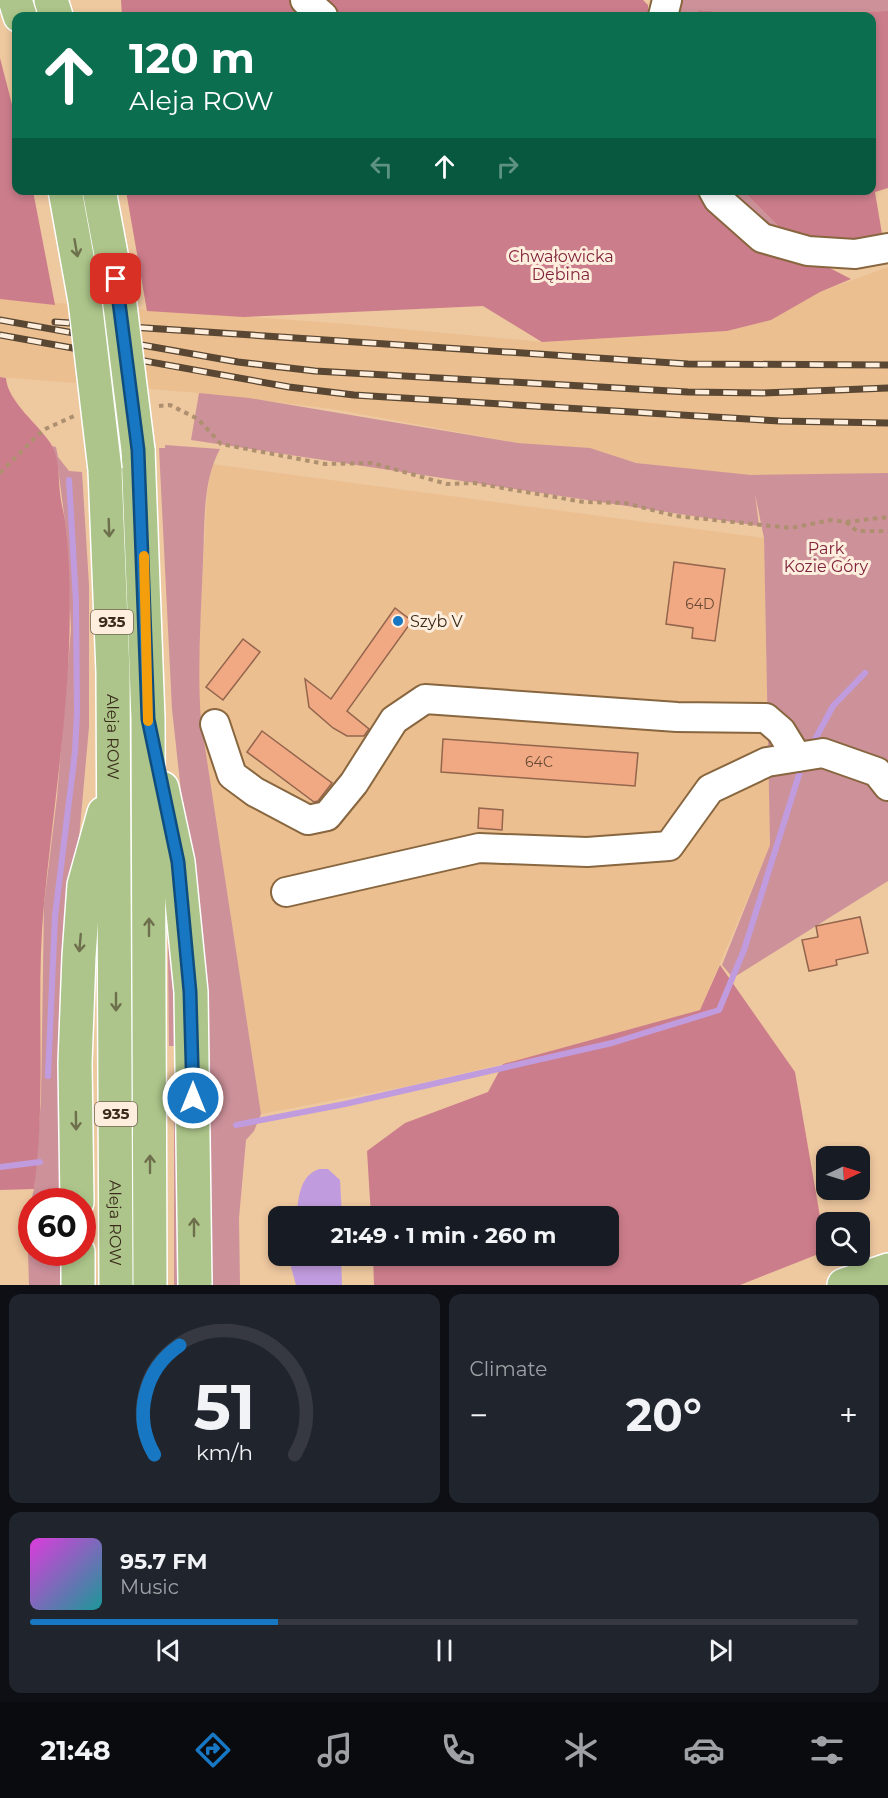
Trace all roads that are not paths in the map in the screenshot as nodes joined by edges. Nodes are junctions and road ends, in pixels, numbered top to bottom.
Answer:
1 (305, 0) edge
2 (318, 12) edge
3 (66, 195) edge
4 (100, 195) edge
5 (716, 195) edge
6 (888, 248) edge
7 (148, 719) junction
8 (215, 724) dead end
9 (806, 756) junction
10 (115, 773) junction
11 (884, 775) edge
12 (286, 891) dead end
13 (77, 1188) edge
14 (78, 1266) edge
15 (888, 1270) edge
16 (78, 1285) edge
17 (116, 1285) edge
18 (150, 1285) edge
19 (195, 1285) edge
20 (847, 1285) edge

1 - 2 lane
3 -> 10 main road, Aleja ROW / 935, bridge
4 - 7 main road, Aleja ROW / 935, bridge
5 - 6 lane
18 -> 7 main road, Aleja ROW / 935
19 -> 7 main road
8 - 9 lane
9 - 11 lane
9 - 12 lane
10 -> 13 main road
10 -> 17 main road, Aleja ROW / 935
14 - 16 main road
15 - 20 main road

